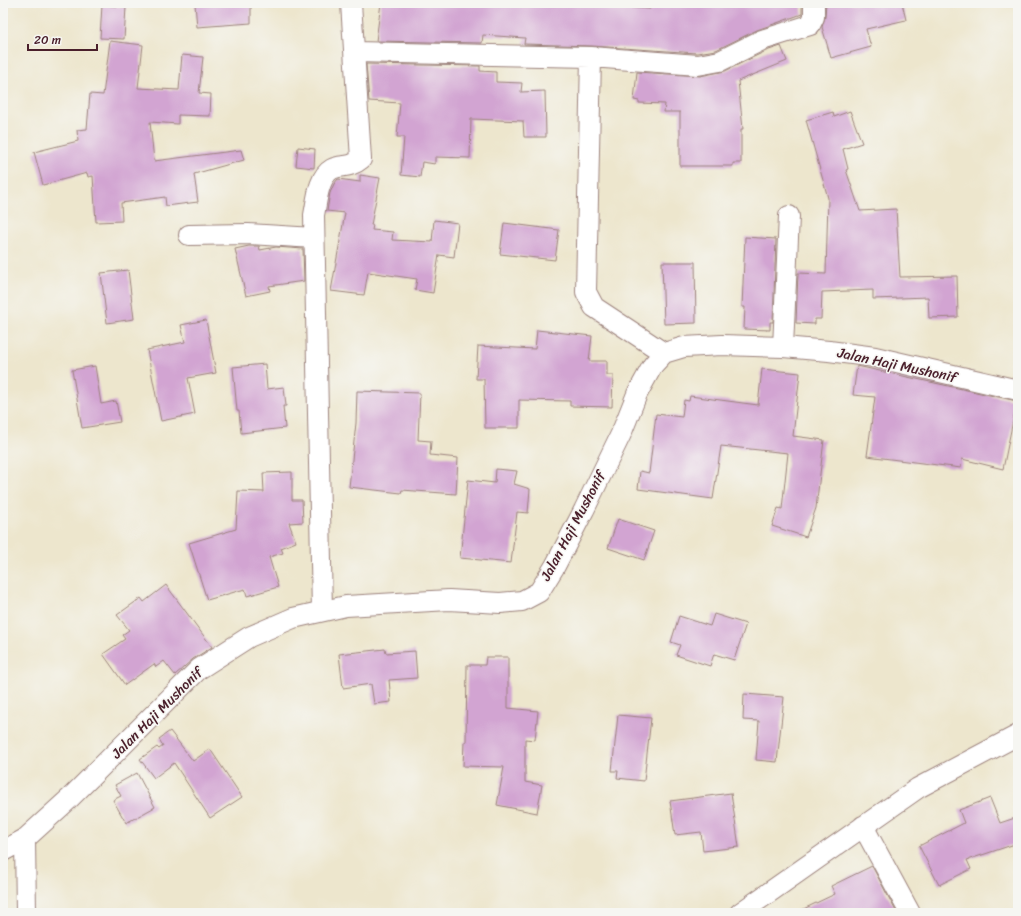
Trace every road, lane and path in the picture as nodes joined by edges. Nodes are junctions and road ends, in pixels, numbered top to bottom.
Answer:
1 (351, 3) edge
2 (814, 3) edge
3 (355, 52) junction
4 (591, 57) junction
5 (788, 216) dead end
6 (189, 235) dead end
7 (314, 238) junction
8 (783, 347) junction
9 (664, 353) junction
10 (1018, 390) edge
11 (322, 611) junction
12 (1018, 735) edge
13 (863, 826) junction
14 (25, 839) junction
15 (3, 851) edge
16 (26, 913) edge
17 (740, 913) edge
18 (910, 913) edge

1 - 3 street
2 - 4 street
3 - 4 street
3 - 7 street
4 - 9 street
5 - 8 street
6 - 7 street
7 - 11 street
8 - 9 street, Jalan Haji Mushonif
8 - 10 street, Jalan Haji Mushonif
9 - 11 street, Jalan Haji Mushonif
11 - 14 street, Jalan Haji Mushonif
12 - 13 street
13 - 17 street
13 - 18 street
14 - 15 street, Jalan Haji Mushonif
14 - 16 street

